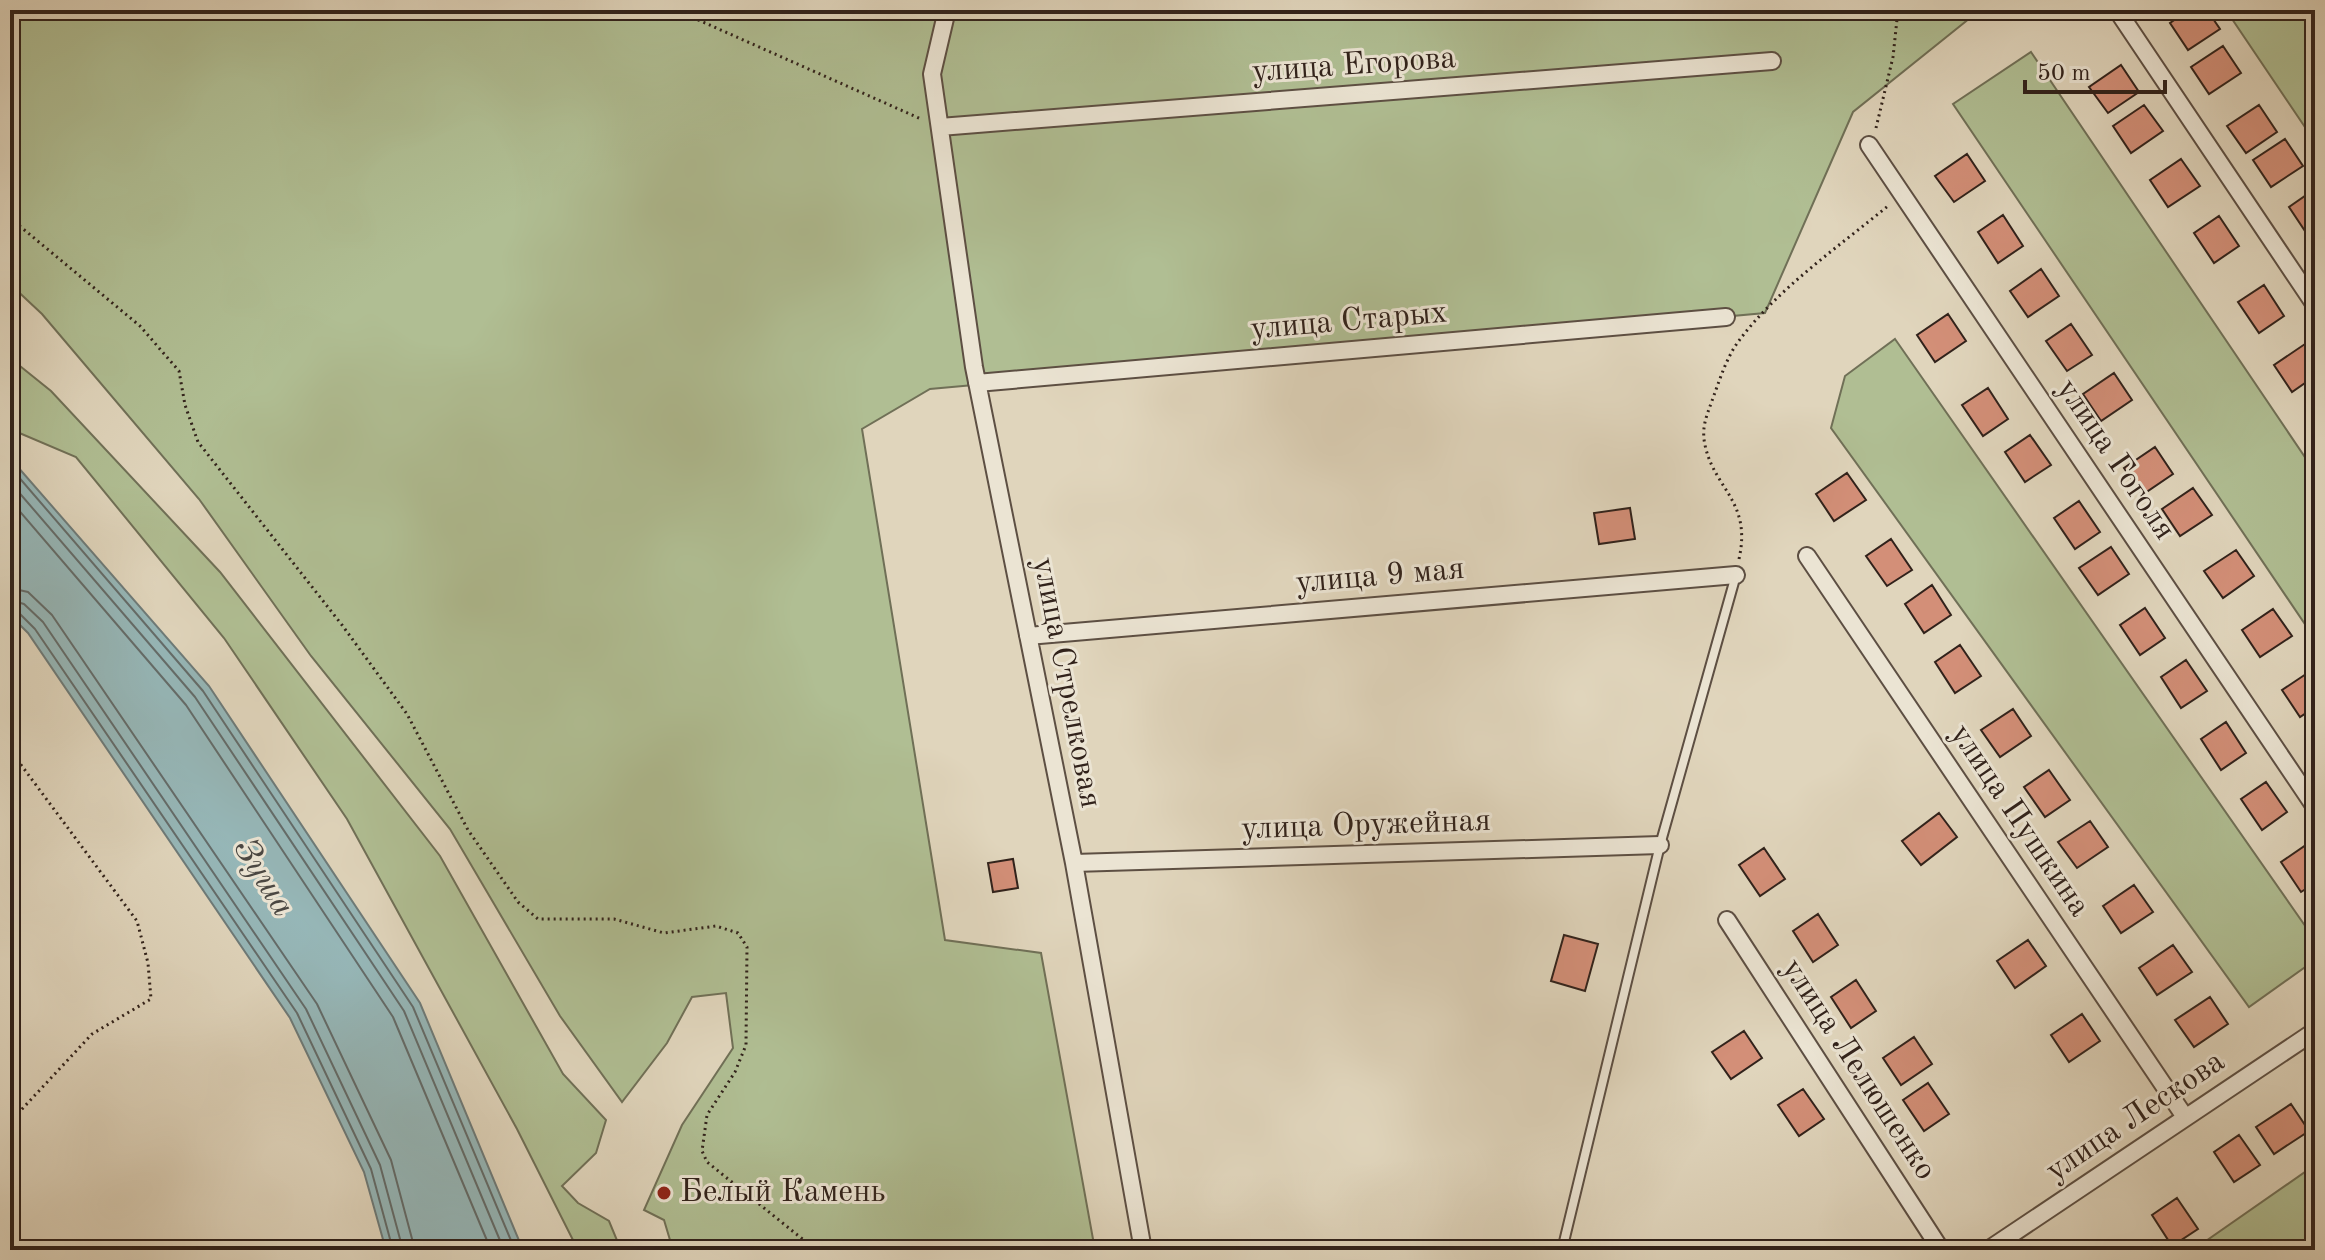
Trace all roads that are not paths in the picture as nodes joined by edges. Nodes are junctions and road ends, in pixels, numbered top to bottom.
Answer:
1 (947, 10) edge
2 (2117, 10) edge
3 (1772, 61) dead end
4 (940, 127) junction
5 (1869, 145) road end
6 (2315, 305) edge
7 (1726, 317) dead end
8 (977, 383) junction
9 (1807, 556) dead end
10 (1736, 575) joint
11 (1028, 636) junction
12 (2315, 807) edge
13 (1660, 845) junction
14 (1074, 863) junction
15 (1727, 920) dead end
16 (2315, 1031) edge
17 (2185, 1117) junction
18 (1143, 1250) edge
19 (1562, 1250) edge
20 (1941, 1250) edge
21 (1988, 1250) edge

1 - 4 street, улица Стрелковая
2 - 6 street
3 - 4 street, улица Егорова
4 - 8 street, улица Стрелковая
5 - 12 street, улица Гоголя
7 - 8 street, улица Старых
8 - 11 street, улица Стрелковая
9 - 17 street, улица Пушкина
10 - 11 street, улица 9 мая
10 - 13 lane
11 - 14 street, улица Стрелковая
13 - 14 street, улица Оружейная
13 - 19 lane
14 - 18 street, улица Стрелковая
15 - 20 street, улица Лелюшенко
16 - 17 street, улица Лескова
17 - 21 street, улица Лескова

